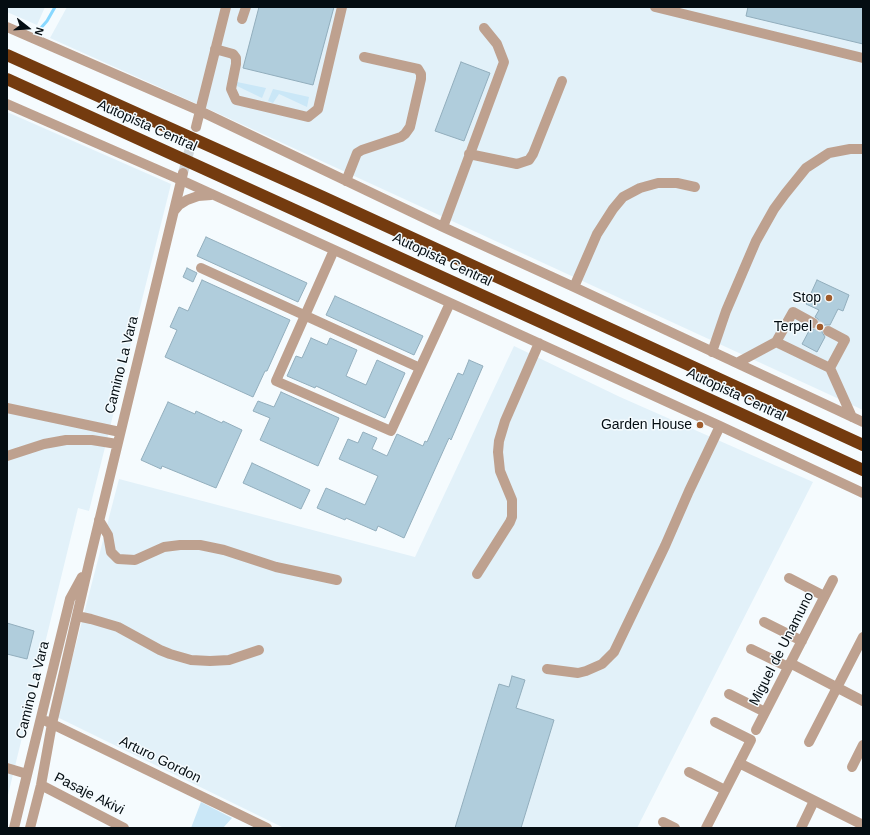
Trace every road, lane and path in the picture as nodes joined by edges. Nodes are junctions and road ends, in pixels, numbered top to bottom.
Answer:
1 (226, 7) edge
2 (246, 7) edge
3 (342, 7) edge
4 (655, 7) edge
5 (242, 20) dead end
6 (7, 27) edge
7 (484, 28) dead end
8 (215, 49) junction
9 (7, 55) edge
10 (364, 57) dead end
11 (863, 58) edge
12 (7, 79) edge
13 (562, 81) dead end
14 (7, 104) edge
15 (200, 111) junction
16 (196, 127) tunnel mouth
17 (863, 149) edge
18 (469, 154) junction
19 (182, 177) junction
20 (346, 181) junction
21 (695, 187) dead end
22 (213, 194) junction
23 (173, 212) junction
24 (443, 227) junction
25 (334, 250) junction
26 (201, 268) dead end
27 (574, 287) junction
28 (450, 303) junction
29 (305, 315) junction
30 (813, 323) tunnel mouth
31 (828, 331) tunnel mouth
32 (776, 342) junction
33 (539, 343) junction
34 (712, 352) junction
35 (737, 363) junction
36 (420, 368) junction
37 (830, 368) junction
38 (7, 408) edge
39 (852, 417) junction
40 (863, 422) edge
41 (720, 426) junction
42 (120, 432) junction
43 (117, 444) junction
44 (863, 445) edge
45 (7, 456) edge
46 (863, 470) edge
47 (863, 493) edge
48 (99, 520) junction
49 (89, 563) junction
50 (478, 574) dead end
51 (789, 578) dead end
52 (337, 580) dead end
53 (833, 580) dead end
54 (824, 596) junction
55 (77, 616) junction
56 (764, 622) dead end
57 (863, 637) edge
58 (802, 641) junction
59 (751, 649) dead end
60 (259, 650) dead end
61 (789, 665) junction
62 (547, 669) dead end
63 (837, 687) junction
64 (729, 694) dead end
65 (863, 700) edge
66 (765, 712) junction
67 (40, 718) junction
68 (716, 722) dead end
69 (52, 724) junction
70 (756, 730) dead end
71 (809, 742) dead end
72 (863, 745) edge
73 (739, 763) junction
74 (852, 766) dead end
75 (7, 768) edge
76 (689, 772) dead end
77 (27, 774) junction
78 (41, 785) junction
79 (725, 790) junction
80 (814, 801) junction
81 (663, 822) dead end
82 (863, 825) edge
83 (14, 828) edge
84 (30, 828) edge
85 (124, 828) edge
86 (267, 828) edge
87 (675, 828) edge
88 (706, 828) edge
89 (801, 828) edge

1 - 8 street
2 - 5 street
3 - 8 street
4 - 11 street
6 - 15 street
7 - 18 street
8 - 15 street
9 - 44 highway, Autopista Central
10 - 20 street
12 - 46 highway, Autopista Central
13 - 18 street
14 - 19 street
15 - 16 street
15 - 20 street
17 - 34 street
18 - 24 street
19 - 22 street
19 - 23 street, Camino La Vara
20 - 24 street
21 - 27 street
22 - 23 street
22 - 25 street
23 - 42 street, Camino La Vara
24 - 27 street
25 - 28 street
25 - 29 street
26 - 29 street
27 - 34 street
28 - 33 street
28 - 36 street
29 - 36 street
29 - 36 street
30 - 32 street
31 - 37 street
32 - 35 street
32 - 37 street
33 - 41 street
33 - 50 street
34 - 35 street
35 - 39 street
37 - 39 street
38 - 42 street
39 - 40 street
41 - 47 street
41 - 62 street
42 - 43 street, Camino La Vara
43 - 45 street
43 - 48 street, Camino La Vara
48 - 49 street, Camino La Vara
48 - 52 street
49 - 55 street, Camino La Vara
49 - 67 street, Camino La Vara
51 - 54 street
53 - 54 street, Miguel de Unamuno
54 - 58 street, Miguel de Unamuno
55 - 60 street
55 - 69 street, Camino La Vara
56 - 58 street
57 - 63 street
58 - 61 street, Miguel de Unamuno
59 - 61 street
61 - 63 street
61 - 66 street, Miguel de Unamuno
63 - 65 street
63 - 71 street
64 - 66 street
66 - 70 street, Miguel de Unamuno
67 - 69 street, Arturo Gordon
67 - 77 street, Camino La Vara
68 - 73 street
69 - 78 street, Camino La Vara
69 - 86 street, Arturo Gordon
72 - 74 street
73 - 79 street
73 - 80 street
75 - 77 street
76 - 79 street
77 - 83 street, Camino La Vara
78 - 84 street, Camino La Vara
78 - 85 street, Pasaje Akivi
79 - 88 street
80 - 82 street
80 - 89 street
81 - 87 street

